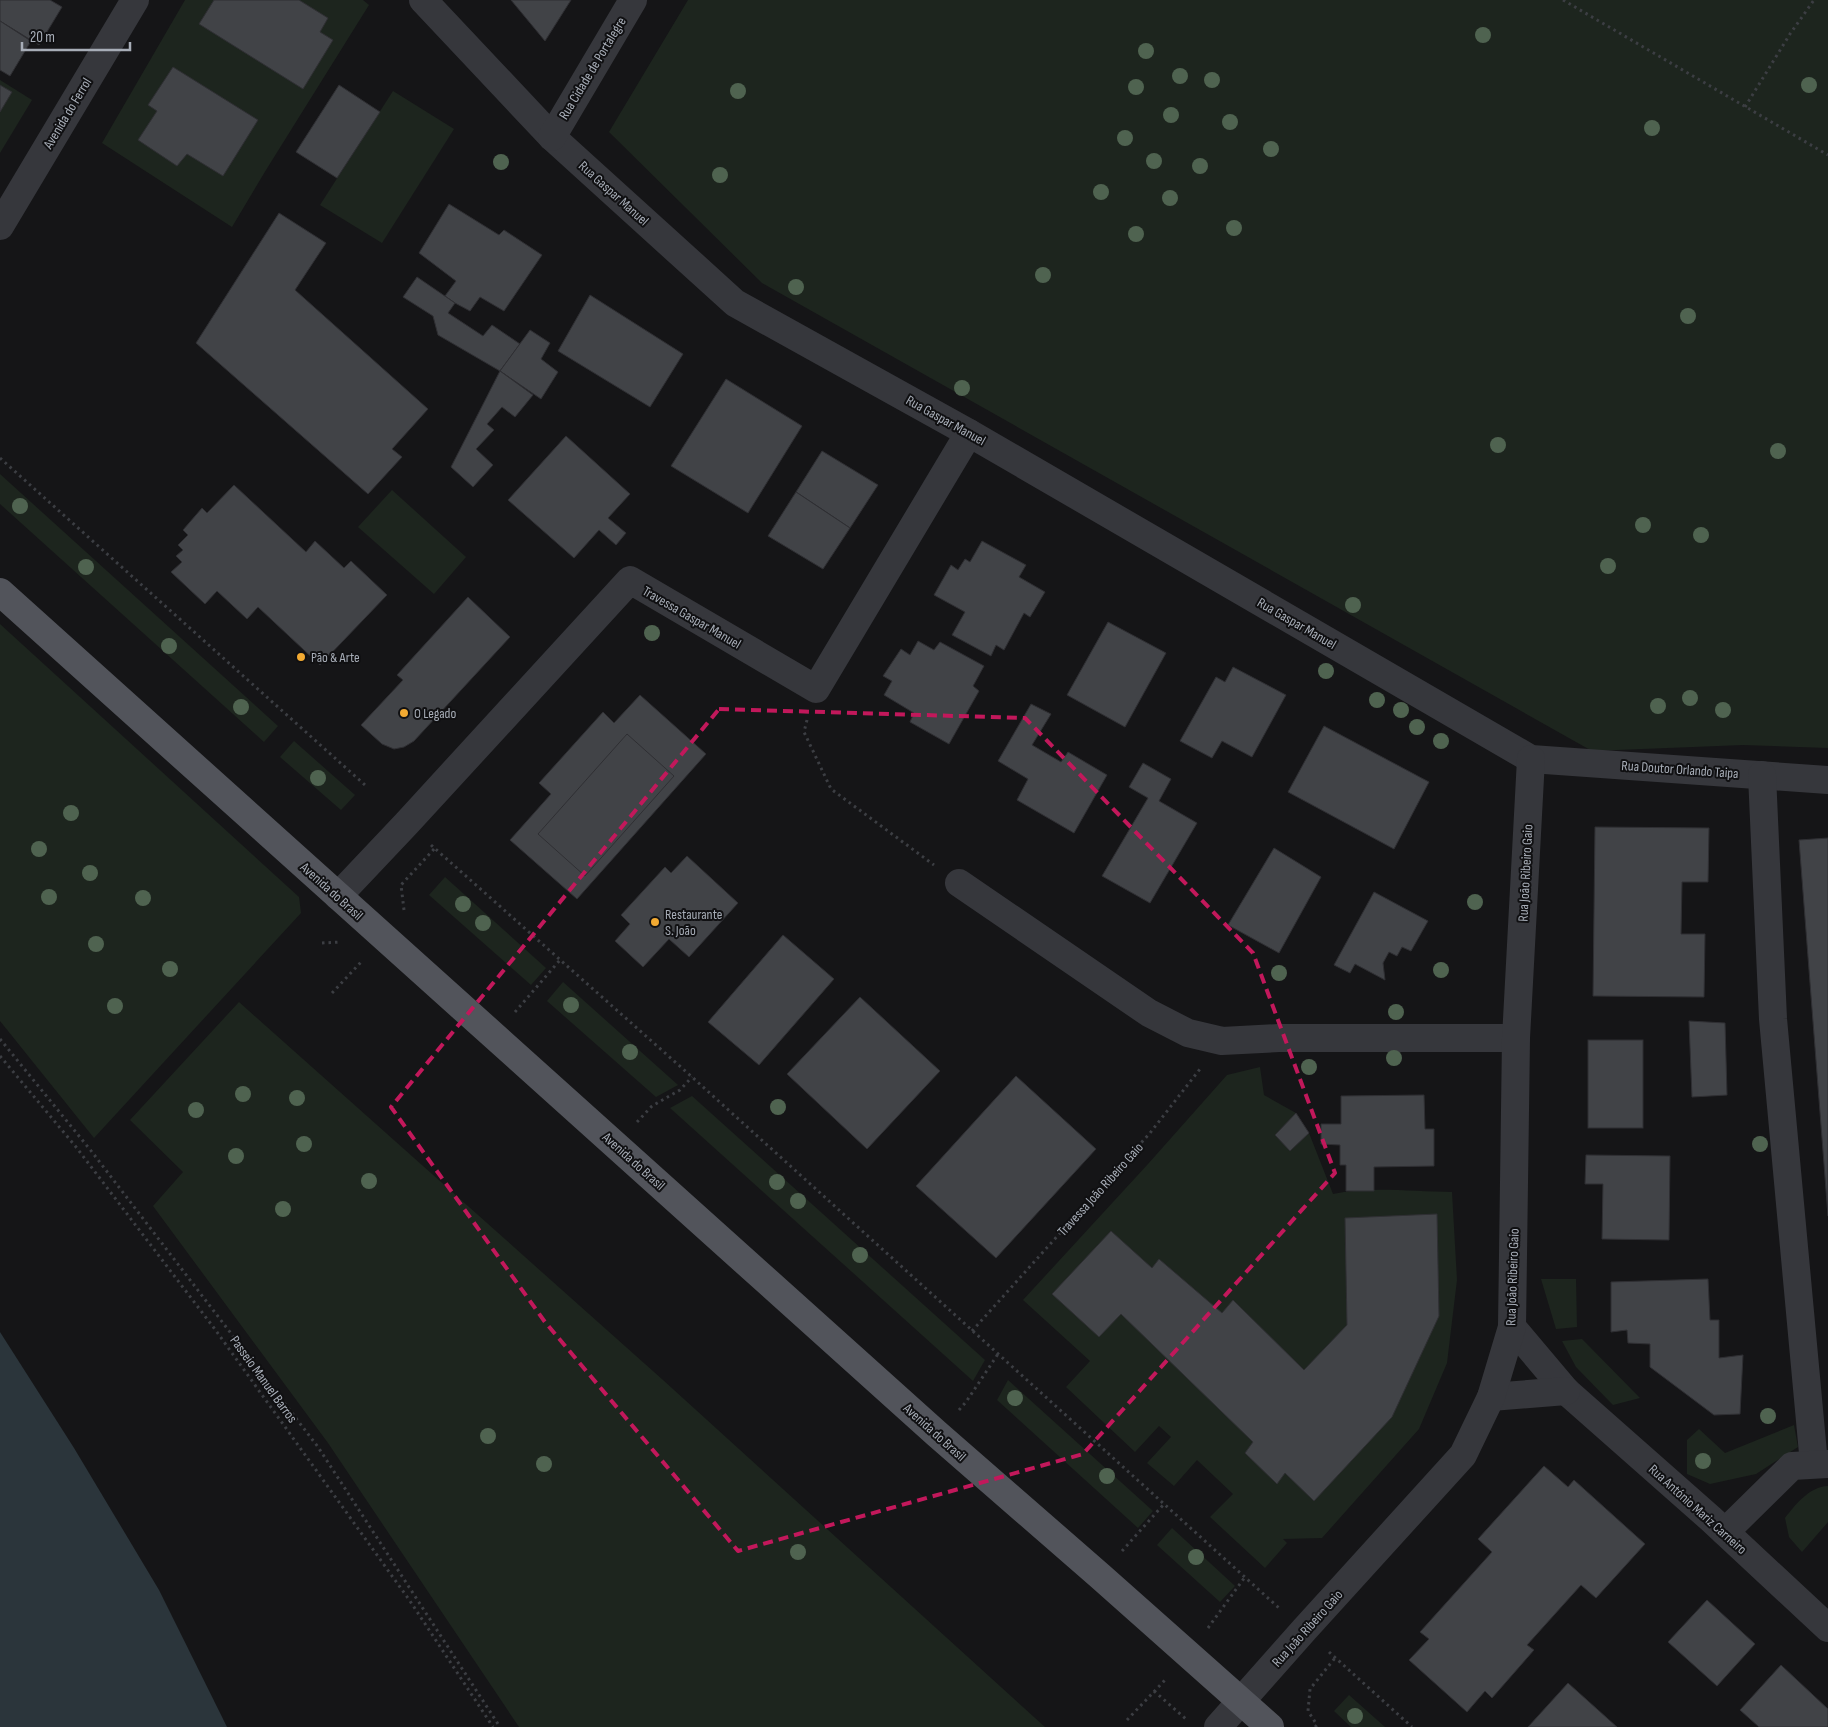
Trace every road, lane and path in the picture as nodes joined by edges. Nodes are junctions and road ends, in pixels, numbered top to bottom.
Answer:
1 (135, 0) edge
2 (423, 0) edge
3 (633, 0) edge
4 (1563, 0) edge
5 (1814, 0) edge
6 (1745, 107) junction
7 (552, 137) junction
8 (1828, 155) edge
9 (0, 226) edge
10 (969, 433) junction
11 (0, 458) edge
12 (0, 592) edge
13 (816, 689) junction
14 (1532, 759) junction
15 (1762, 775) junction
16 (1828, 780) edge
17 (365, 785) dead end
18 (428, 842) dead end
19 (435, 848) junction
20 (959, 883) joint
21 (338, 896) junction
22 (404, 914) dead end
23 (363, 960) dead end
24 (560, 960) junction
25 (332, 993) dead end
26 (495, 1036) junction
27 (1516, 1038) junction
28 (0, 1039) edge
29 (1222, 1041) junction
30 (0, 1056) edge
31 (692, 1077) junction
32 (615, 1144) junction
33 (1512, 1327) junction
34 (972, 1331) junction
35 (998, 1354) junction
36 (1566, 1390) junction
37 (1491, 1397) junction
38 (937, 1434) junction
39 (1821, 1464) edge
40 (1164, 1504) junction
41 (1724, 1532) junction
42 (1100, 1576) junction
43 (1828, 1628) edge
44 (1304, 1630) junction
45 (1335, 1658) junction
46 (1154, 1691) dead end
47 (1241, 1701) junction
48 (1188, 1721) dead end
49 (493, 1727) edge
50 (500, 1727) edge
51 (1218, 1727) edge
52 (1270, 1727) edge
53 (1315, 1727) edge
54 (1412, 1727) edge

1 - 9 street, Avenida do Ferrol
2 - 7 street, Rua Gaspar Manuel
3 - 7 street, Rua Cidade de Portalegre
4 - 6 path
5 - 6 path
6 - 8 path
7 - 10 street, Rua Gaspar Manuel
10 - 13 street
10 - 14 street, Rua Gaspar Manuel
11 - 17 path
12 - 21 main road, Avenida do Brasil
13 - 20 path
13 - 21 street, Travessa Gaspar Manuel
14 - 15 street, Rua Doutor Orlando Taipa
14 - 27 street, Rua João Ribeiro Gaio
15 - 16 street, Rua Doutor Orlando Taipa
15 - 39 street
18 - 19 path
19 - 22 path
19 - 24 path
20 - 29 street
21 - 26 main road, Avenida do Brasil
23 - 25 path
24 - 26 path
24 - 31 path
26 - 32 main road, Avenida do Brasil
27 - 29 street
27 - 33 street, Rua João Ribeiro Gaio
28 - 50 path
29 - 34 path, Travessa João Ribeiro Gaio
30 - 49 path, Passeio Manuel Barros
31 - 32 path
31 - 34 path
32 - 38 main road, Avenida do Brasil
33 - 36 street, Rua António Mariz Carneiro
33 - 37 street, Rua João Ribeiro Gaio
34 - 35 path
35 - 38 path
35 - 40 path
36 - 37 street
36 - 41 street, Rua António Mariz Carneiro
37 - 44 street, Rua João Ribeiro Gaio
38 - 42 main road, Avenida do Brasil
39 - 41 street
40 - 42 path
40 - 44 path
41 - 43 street, Rua António Mariz Carneiro
42 - 47 main road, Avenida do Brasil
44 - 45 path
44 - 47 street, Rua João Ribeiro Gaio
45 - 53 path
45 - 54 path
46 - 48 path
47 - 51 street, Rua João Ribeiro Gaio
47 - 52 main road, Avenida do Brasil

